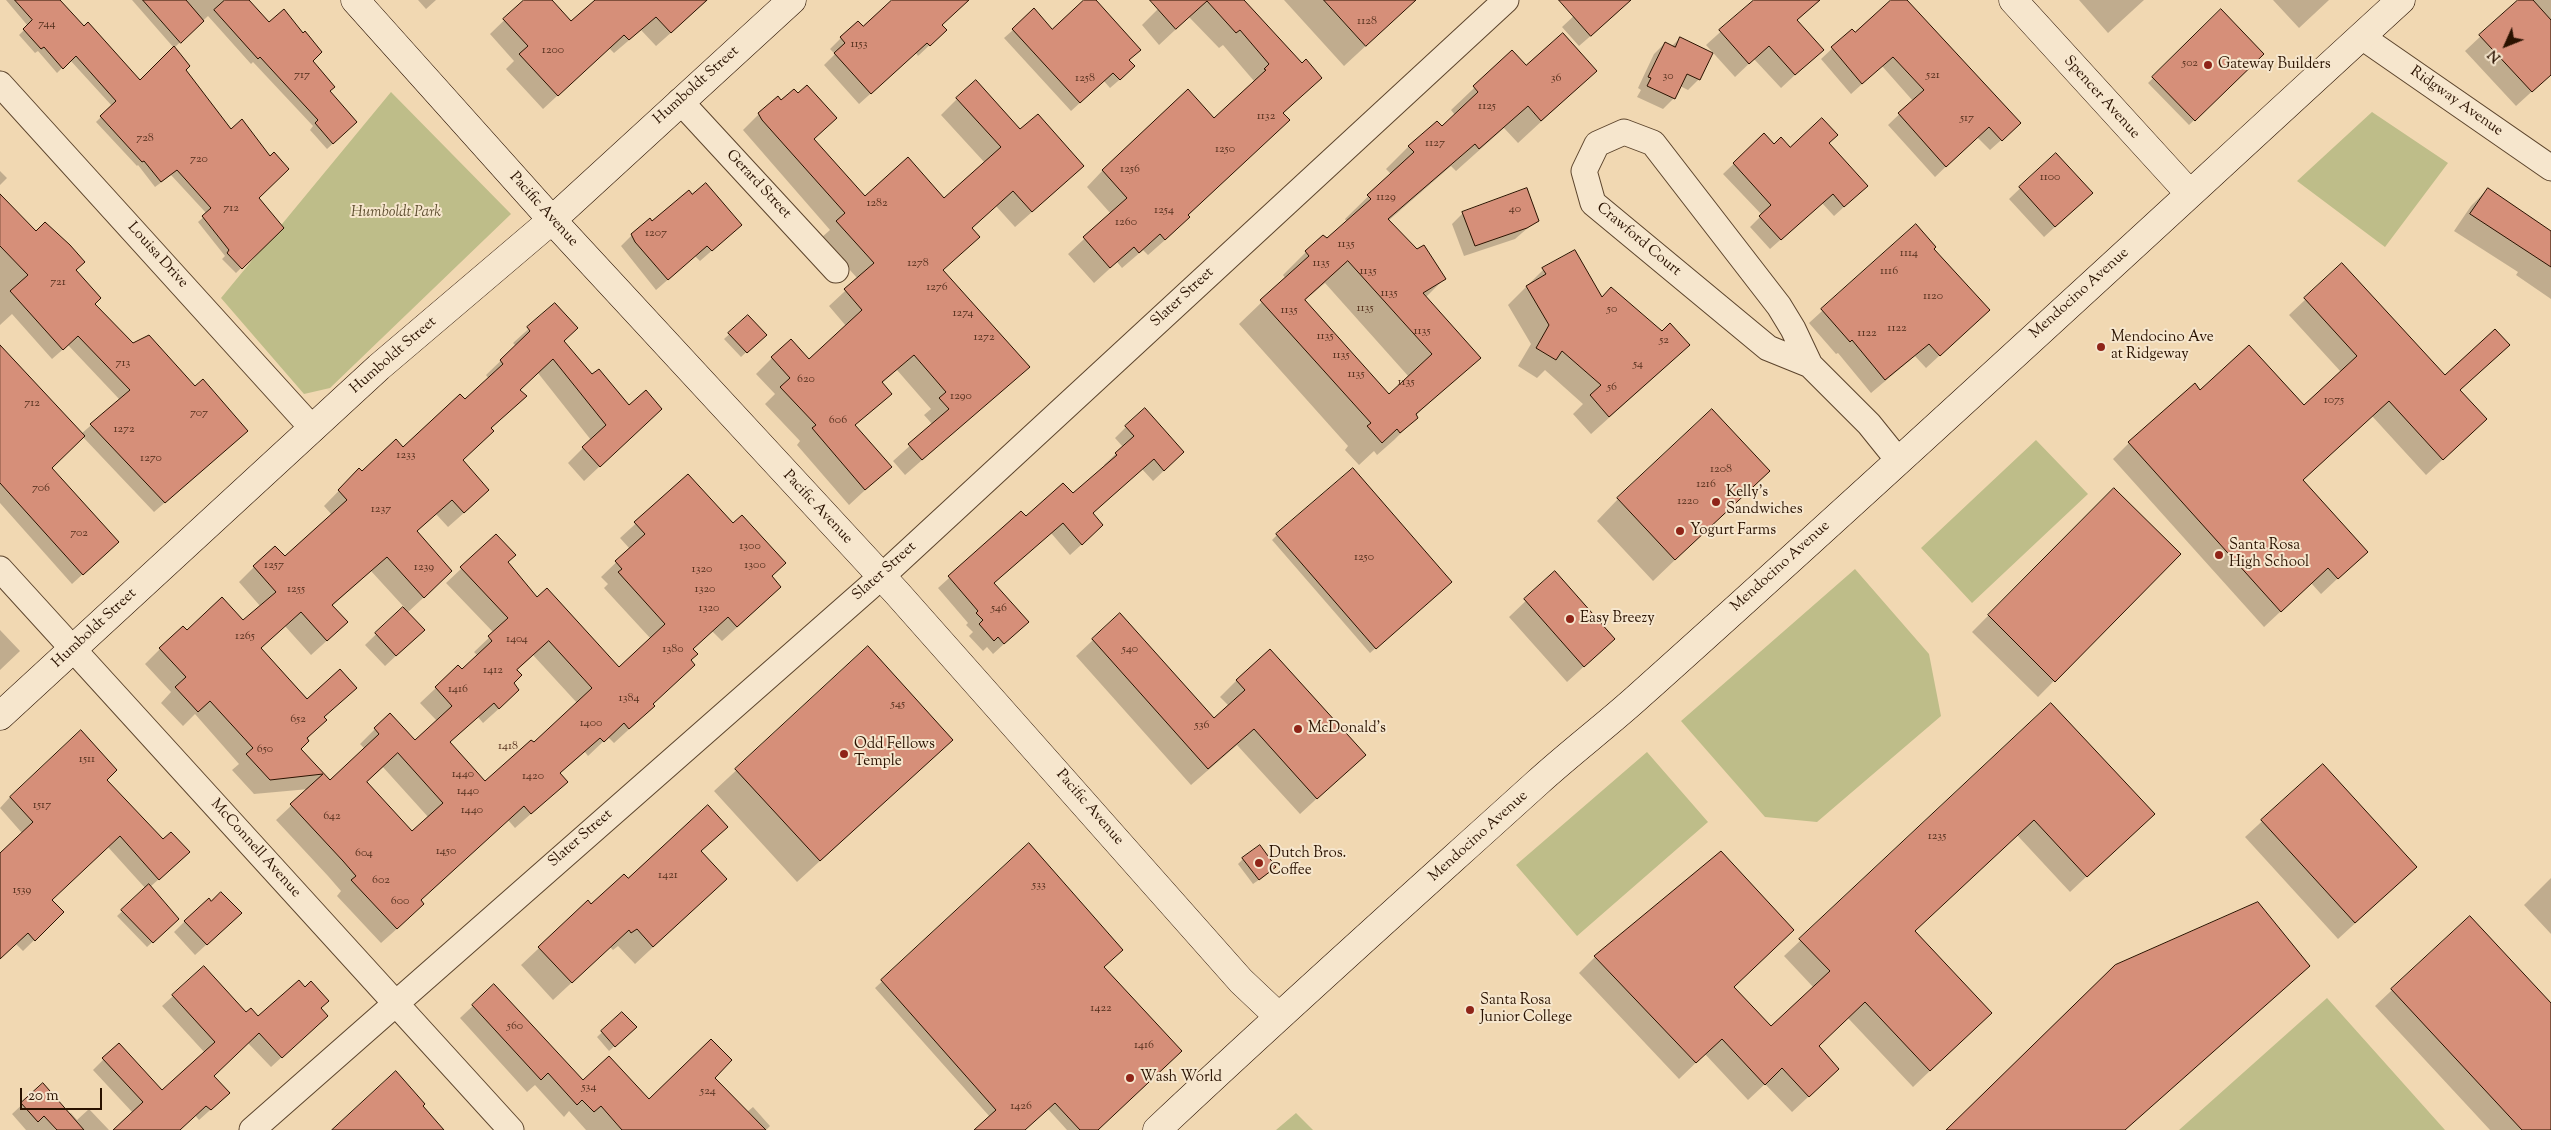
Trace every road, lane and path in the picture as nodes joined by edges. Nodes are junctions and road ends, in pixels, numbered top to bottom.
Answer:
1 (355, 0) edge
2 (792, 0) edge
3 (1506, 0) edge
4 (2013, 0) edge
5 (2402, 0) edge
6 (2362, 37) junction
7 (0, 84) edge
8 (680, 101) junction
9 (2551, 168) edge
10 (2190, 194) junction
11 (552, 220) junction
12 (836, 270) dead end
13 (1810, 365) junction
14 (313, 429) junction
15 (1898, 460) junction
16 (0, 569) edge
17 (881, 577) junction
18 (73, 650) junction
19 (0, 716) edge
20 (395, 1003) junction
21 (1278, 1016) junction
22 (252, 1130) edge
23 (511, 1130) edge
24 (1157, 1130) edge

1 - 11 street, Pacific Avenue
2 - 8 street, Humboldt Street
3 - 17 street, Slater Street
4 - 10 street, Spencer Avenue
5 - 6 street, Mendocino Avenue
6 - 9 street, Ridgway Avenue
6 - 10 street, Mendocino Avenue
7 - 14 street, Louisa Drive
8 - 11 street, Humboldt Street
8 - 12 street, Gerard Street
10 - 15 street, Mendocino Avenue
11 - 14 street, Humboldt Street
11 - 17 street, Pacific Avenue
13 - 13 street, Crawford Court
13 - 15 street, Crawford Court
14 - 18 street, Humboldt Street
15 - 21 street, Mendocino Avenue
16 - 18 street, McConnell Avenue
17 - 20 street, Slater Street
17 - 21 street, Pacific Avenue
18 - 19 street, Humboldt Street
18 - 20 street, McConnell Avenue
20 - 22 street, Slater Street
20 - 23 street, McConnell Avenue
21 - 24 street, Mendocino Avenue

